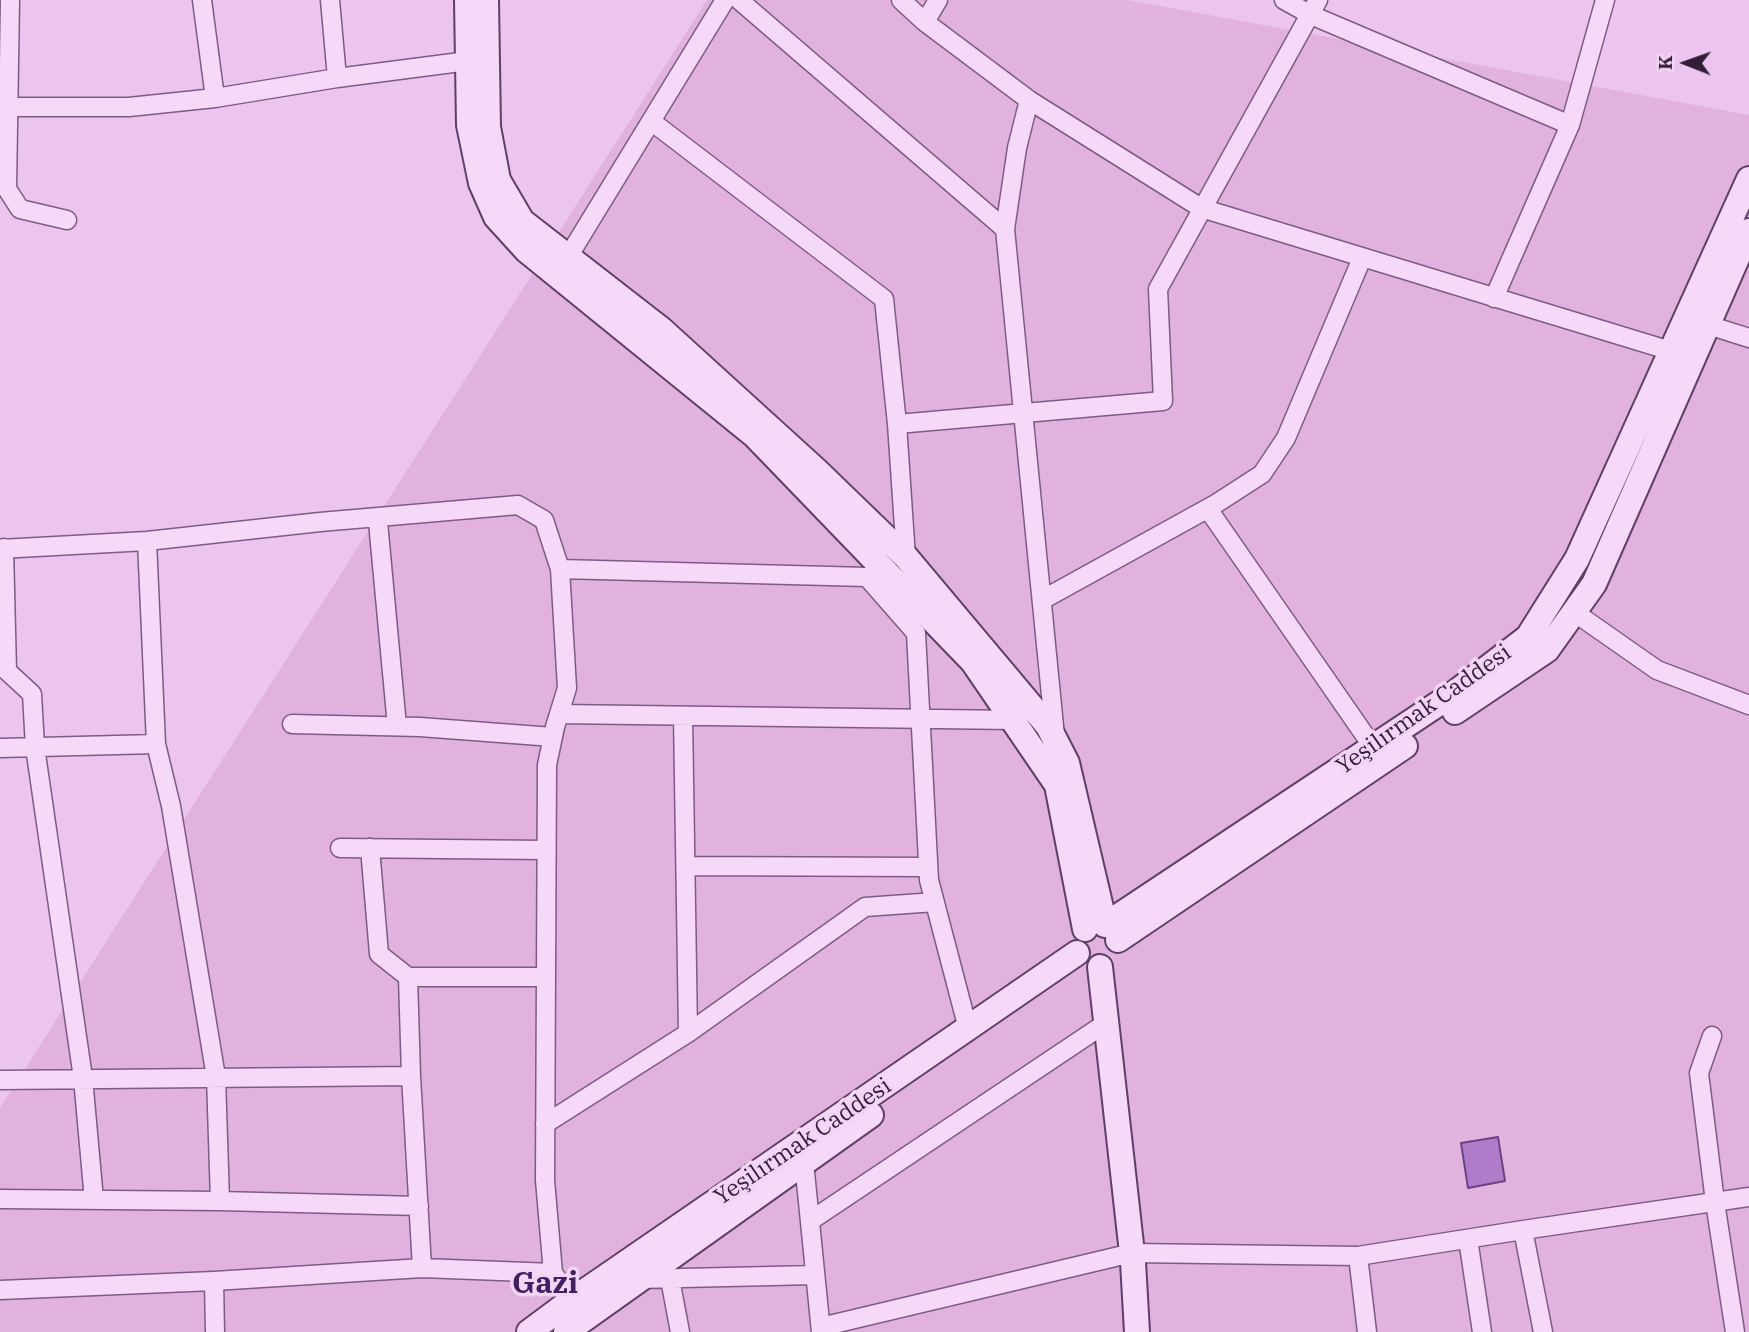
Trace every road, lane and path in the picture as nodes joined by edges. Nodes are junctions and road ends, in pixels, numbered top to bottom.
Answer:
1 (10, 0) edge
2 (202, 0) edge
3 (330, 0) edge
4 (467, 0) edge
5 (485, 0) edge
6 (725, 0) edge
7 (738, 0) edge
8 (901, 0) edge
9 (938, 0) edge
10 (1284, 0) edge
11 (1605, 0) edge
12 (1315, 8) edge
13 (925, 22) junction
14 (468, 61) junction
15 (337, 78) junction
16 (215, 98) junction
17 (1029, 100) junction
18 (8, 107) junction
19 (651, 121) junction
20 (1570, 125) junction
21 (4, 136) edge
22 (1749, 178) edge
23 (1201, 208) junction
24 (67, 220) dead end
25 (1005, 229) junction
26 (1749, 231) edge
27 (568, 257) junction
28 (1362, 258) junction
29 (1494, 298) junction
30 (1708, 325) junction
31 (1749, 338) edge
32 (1671, 351) junction
33 (1023, 413) junction
34 (897, 424) junction
35 (1208, 509) junction
36 (378, 522) dead end
37 (147, 541) junction
38 (2, 548) edge
39 (906, 557) junction
40 (560, 569) junction
41 (1042, 600) junction
42 (1574, 612) junction
43 (1749, 705) edge
44 (559, 714) junction
45 (683, 716) junction
46 (920, 719) junction
47 (1013, 720) junction
48 (292, 724) dead end
49 (397, 726) junction
50 (553, 737) junction
51 (1055, 740) junction
52 (156, 744) junction
53 (35, 747) junction
54 (1373, 747) junction
55 (0, 748) edge
56 (340, 848) dead end
57 (370, 848) junction
58 (546, 850) junction
59 (686, 866) junction
60 (928, 867) junction
61 (935, 902) junction
62 (1103, 931) junction
63 (1088, 962) junction
64 (408, 977) junction
65 (545, 977) junction
66 (1106, 1023) junction
67 (968, 1029) junction
68 (688, 1033) junction
69 (1712, 1036) dead end
70 (411, 1076) junction
71 (216, 1077) junction
72 (83, 1078) junction
73 (0, 1080) edge
74 (545, 1124) junction
75 (804, 1162) junction
76 (1749, 1197) edge
77 (0, 1199) edge
78 (94, 1200) junction
79 (220, 1201) junction
80 (1714, 1202) junction
81 (419, 1206) junction
82 (810, 1221) junction
83 (1523, 1230) junction
84 (1468, 1239) junction
85 (1132, 1253) junction
86 (1359, 1256) junction
87 (422, 1268) junction
88 (553, 1273) junction
89 (816, 1275) junction
90 (639, 1279) junction
91 (670, 1279) junction
92 (214, 1281) junction
93 (0, 1290) edge
94 (572, 1300) junction
95 (821, 1329) edge
96 (573, 1330) edge
97 (677, 1330) edge
98 (215, 1332) edge
99 (529, 1332) edge
100 (1137, 1332) edge
101 (1367, 1332) edge
102 (1482, 1332) edge
103 (1543, 1332) edge
104 (1735, 1332) edge

1 - 18 street
2 - 16 street
3 - 15 street
4 - 14 main road
5 - 27 main road
6 - 19 street
7 - 25 street
8 - 13 street
9 - 13 street
10 - 12 street
11 - 20 street
12 - 20 street
12 - 23 street
13 - 17 street
14 - 15 street
14 - 47 main road
15 - 16 street
16 - 18 street
17 - 23 street
17 - 25 street
18 - 21 street
19 - 27 street
19 - 34 street
20 - 29 street
21 - 24 street
22 - 32 main road, Yeşilırmak Caddesi
23 - 28 street
23 - 33 street
25 - 33 street
26 - 30 main road, Yeşilırmak Caddesi
27 - 39 main road
28 - 29 street
28 - 35 street
29 - 32 street
30 - 31 street
30 - 42 main road, Yeşilırmak Caddesi
32 - 54 main road, Yeşilırmak Caddesi
33 - 34 street
33 - 41 street
34 - 39 street
35 - 41 street
35 - 54 street
36 - 49 street
37 - 38 street
37 - 40 street
37 - 52 street
38 - 53 street
39 - 51 main road
40 - 44 street
40 - 46 street
41 - 51 street
42 - 43 street
42 - 62 main road, Yeşilırmak Caddesi
44 - 45 street
44 - 50 street
45 - 46 street
45 - 59 street
46 - 47 street
46 - 60 street
47 - 62 main road
48 - 49 street
49 - 50 street
50 - 58 street
51 - 62 main road
52 - 53 street
52 - 71 street
53 - 55 street
53 - 72 street
54 - 62 main road, Yeşilırmak Caddesi
56 - 57 street
57 - 58 street
57 - 64 street
58 - 65 street
59 - 60 street
59 - 68 street
60 - 61 street
61 - 67 street
61 - 68 street
62 - 63 main road
62 - 63 main road
63 - 66 main road
63 - 67 main road, Yeşilırmak Caddesi
63 - 75 main road, Yeşilırmak Caddesi
64 - 65 street
64 - 70 street
65 - 74 street
66 - 82 street
66 - 85 main road
67 - 94 main road, Yeşilırmak Caddesi
68 - 74 street
69 - 80 street
70 - 71 street
70 - 81 street
71 - 72 street
71 - 79 street
72 - 73 street
72 - 78 street
74 - 88 street
75 - 82 street
75 - 90 main road, Yeşilırmak Caddesi
76 - 80 street
77 - 78 street
78 - 79 street
79 - 81 street
80 - 83 street
80 - 104 street
81 - 87 street
82 - 89 street
83 - 84 street
83 - 103 street
84 - 86 street
84 - 102 street
85 - 86 street
85 - 95 street
85 - 100 main road
86 - 101 street
87 - 88 street
87 - 92 street
88 - 94 street
89 - 91 street
89 - 95 street
90 - 91 street
90 - 96 main road, Yeşilırmak Caddesi
91 - 97 street
92 - 93 street
92 - 98 street
94 - 99 main road, Yeşilırmak Caddesi

